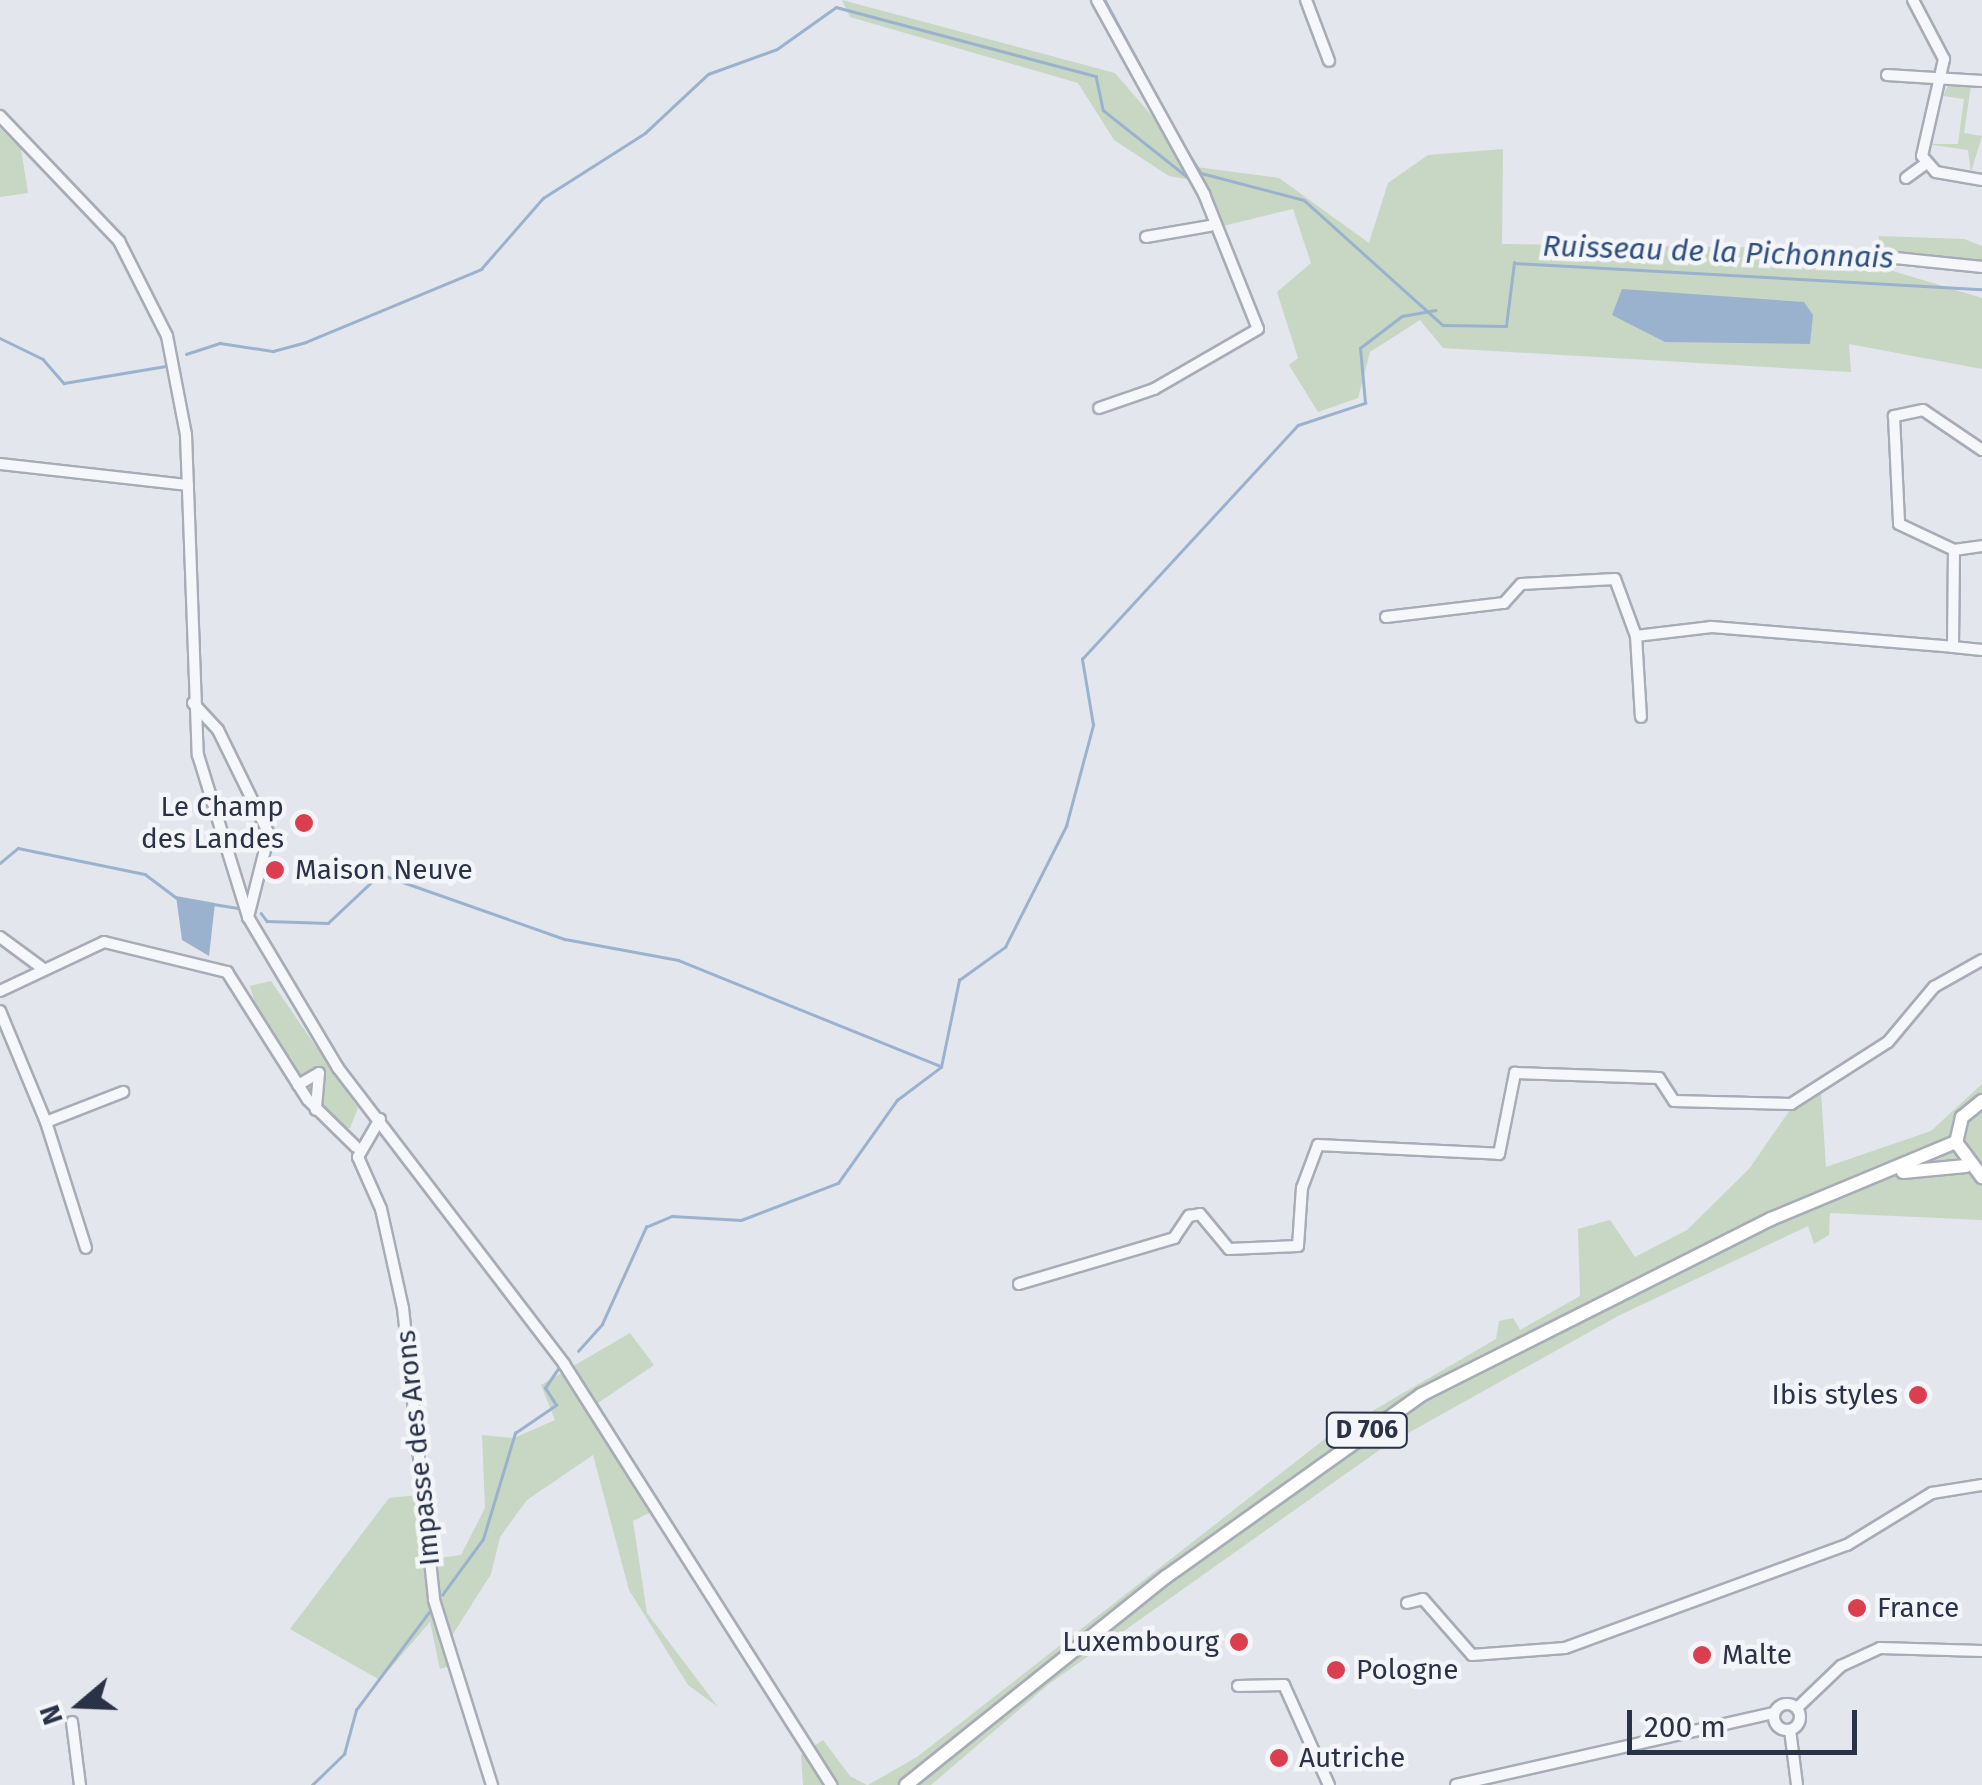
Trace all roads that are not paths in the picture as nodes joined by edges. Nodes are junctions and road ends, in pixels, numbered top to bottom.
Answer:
1 (1097, 0) edge
2 (1306, 0) edge
3 (1913, 0) edge
4 (1329, 61) dead end
5 (1887, 75) dead end
6 (1944, 79) junction
7 (1982, 81) edge
8 (0, 116) edge
9 (1925, 164) junction
10 (1906, 178) dead end
11 (1982, 180) edge
12 (1210, 226) junction
13 (1146, 237) dead end
14 (1876, 256) dead end
15 (1982, 267) edge
16 (1099, 408) dead end
17 (1982, 450) edge
18 (0, 464) edge
19 (188, 485) junction
20 (1982, 546) edge
21 (1954, 550) junction
22 (1386, 617) dead end
23 (1636, 636) junction
24 (1953, 647) junction
25 (1982, 650) edge
26 (193, 703) junction
27 (1640, 717) dead end
28 (248, 917) junction
29 (0, 937) edge
30 (1982, 960) edge
31 (42, 968) junction
32 (0, 991) edge
33 (0, 1011) edge
34 (298, 1086) junction
35 (123, 1092) dead end
36 (1982, 1101) edge
37 (316, 1110) junction
38 (380, 1119) junction
39 (46, 1122) junction
40 (1956, 1142) junction
41 (356, 1147) junction
42 (1966, 1166) junction
43 (1881, 1176) junction
44 (1982, 1177) edge
45 (86, 1248) dead end
46 (1019, 1284) dead end
47 (1982, 1485) edge
48 (1407, 1603) dead end
49 (1978, 1652) edge
50 (1238, 1686) dead end
51 (1797, 1708) junction
52 (1774, 1713) junction
53 (72, 1722) dead end
54 (1790, 1730) junction
55 (819, 1759) junction
56 (1488, 1781) edge
57 (906, 1783) edge
58 (80, 1785) edge
59 (492, 1785) edge
60 (831, 1785) edge
61 (842, 1785) edge
62 (1329, 1785) edge
63 (1456, 1785) edge
64 (1796, 1785) edge

1 - 12 street
2 - 4 street
3 - 6 street
5 - 6 street
6 - 7 street
6 - 9 street
8 - 19 street
9 - 10 street
9 - 11 street
12 - 13 street
12 - 16 street
14 - 15 street
17 - 21 street
18 - 19 street
19 - 26 street
20 - 21 street
21 - 24 street
22 - 23 street
23 - 24 street
23 - 27 street
24 - 25 street
26 - 28 street
26 - 28 street
28 - 38 street
29 - 31 street
30 - 46 street
31 - 32 street
31 - 34 street
33 - 39 street
34 - 37 street
34 - 37 street
35 - 39 street
36 - 40 main road
37 - 41 street
38 - 41 street
38 - 55 street
39 - 45 street
40 - 42 main road
40 - 43 main road, D 706
41 - 59 street, Impasse des Arons
42 - 43 main road, D 706
42 - 44 main road
43 - 57 main road, D 706
47 - 48 street
49 - 51 street
50 - 62 street
51 - 52 street
51 - 54 street
52 - 54 street
52 - 56 street
53 - 58 street
54 - 64 street
55 - 60 street
55 - 61 street
56 - 63 street

